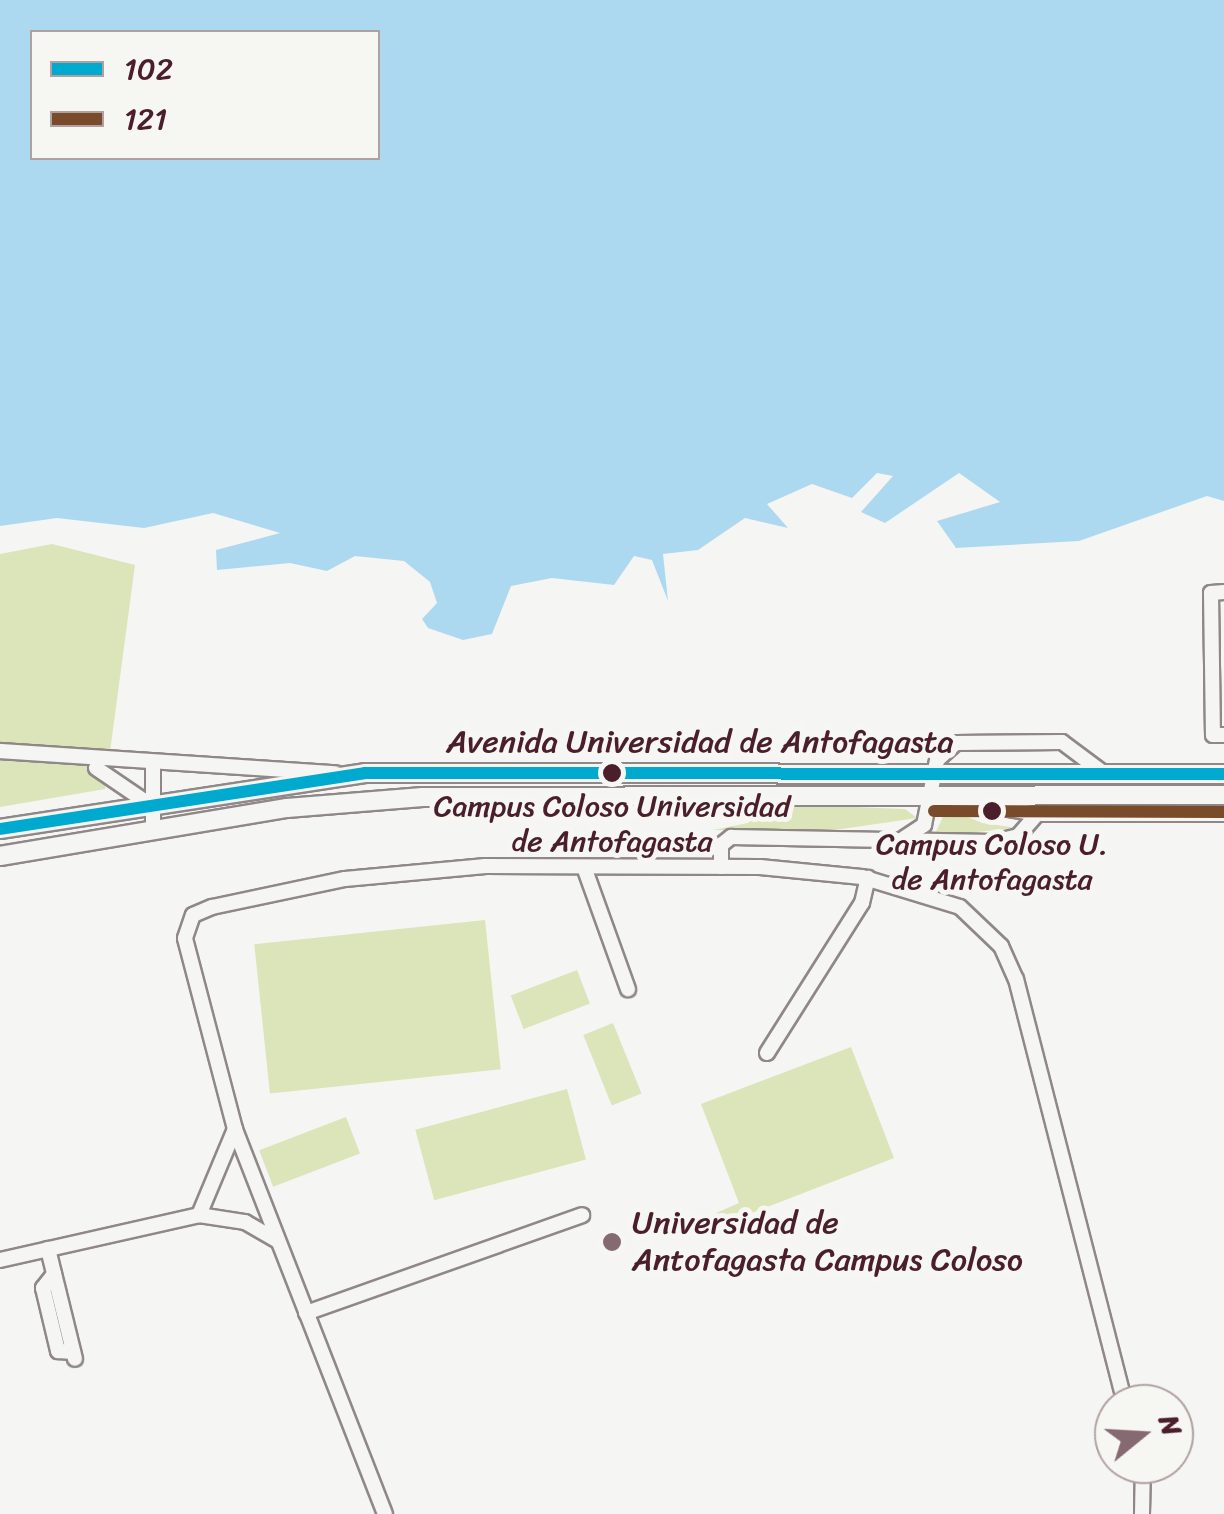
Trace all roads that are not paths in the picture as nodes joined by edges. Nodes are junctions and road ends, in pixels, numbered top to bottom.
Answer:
1 (1224, 592) edge
2 (1224, 735) edge
3 (0, 751) edge
4 (85, 764) junction
5 (153, 767) junction
6 (346, 774) junction
7 (934, 774) junction
8 (1105, 774) junction
9 (1224, 774) edge
10 (934, 794) junction
11 (1224, 795) edge
12 (149, 804) junction
13 (1036, 814) junction
14 (1224, 814) edge
15 (0, 829) edge
16 (153, 830) junction
17 (904, 838) junction
18 (0, 856) edge
19 (584, 867) junction
20 (721, 867) junction
21 (868, 878) junction
22 (628, 989) dead end
23 (766, 1054) dead end
24 (235, 1130) junction
25 (199, 1215) junction
26 (582, 1215) dead end
27 (278, 1242) junction
28 (48, 1250) junction
29 (0, 1260) edge
30 (306, 1313) junction
31 (74, 1355) dead end
32 (1120, 1384) edge
33 (1143, 1484) edge
34 (385, 1514) edge
35 (1142, 1514) edge

1 - 2 lane
3 - 4 lane
4 - 5 lane
4 - 12 lane
5 - 6 lane
5 - 12 lane
6 - 7 main road, Avenida Universidad de Antofagasta
6 - 12 main road, Avenida Universidad de Antofagasta
7 - 8 main road, Avenida Universidad de Antofagasta
7 - 8 lane
7 - 10 lane
8 - 9 main road, Avenida Universidad de Antofagasta
10 - 11 main road, Avenida Universidad de Antofagasta
10 - 13 lane
10 - 16 main road, Avenida Universidad de Antofagasta
10 - 17 lane
12 - 15 main road, Avenida Universidad de Antofagasta
12 - 16 lane
13 - 14 lane
13 - 17 lane
16 - 18 main road, Avenida Universidad de Antofagasta
17 - 20 lane
19 - 20 lane
19 - 22 lane
19 - 24 lane
20 - 21 lane
21 - 23 lane
21 - 32 lane
24 - 25 lane
24 - 27 lane
25 - 27 lane
25 - 28 lane
26 - 30 lane
27 - 30 lane
28 - 29 lane
28 - 31 lane
30 - 34 lane
33 - 35 lane

